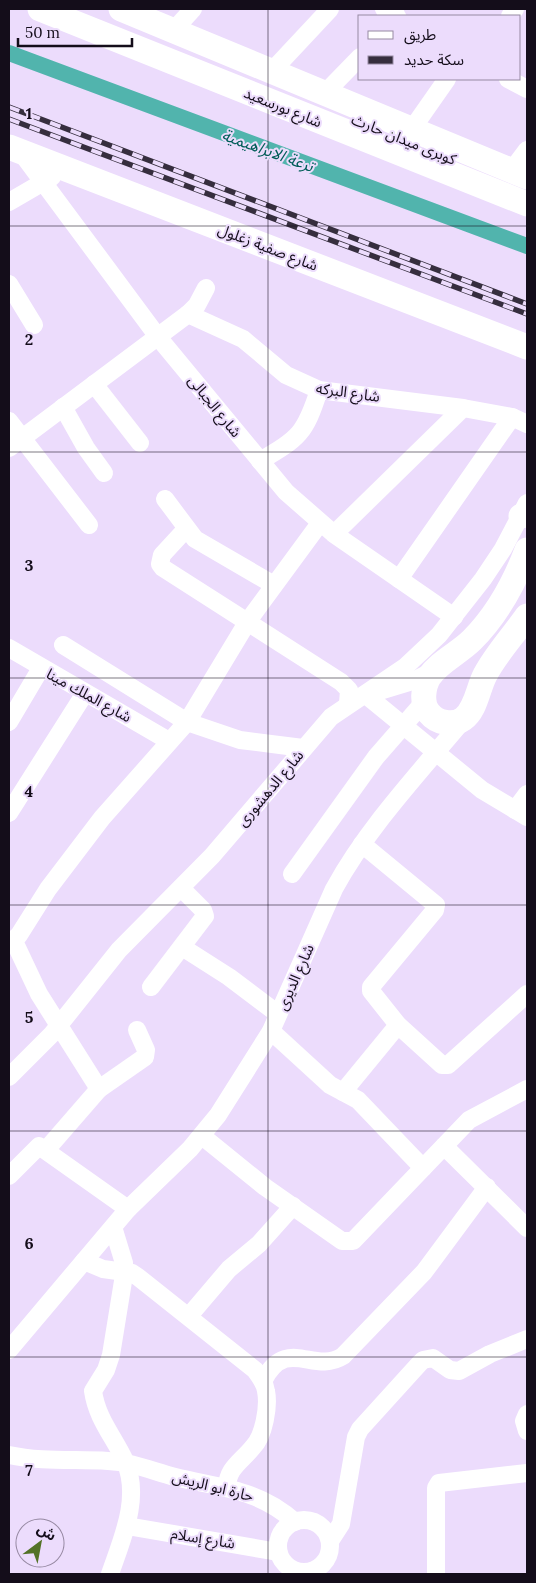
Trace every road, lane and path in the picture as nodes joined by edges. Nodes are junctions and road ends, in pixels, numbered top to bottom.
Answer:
1 (40, 9) edge
2 (86, 9) edge
3 (121, 9) edge
4 (193, 9) edge
5 (330, 9) edge
6 (384, 9) edge
7 (396, 15) edge
8 (174, 31) junction
9 (358, 60) edge
10 (272, 71) junction
11 (446, 80) edge
12 (510, 80) edge
13 (527, 89) edge
14 (325, 93) junction
15 (309, 118) junction
16 (412, 130) junction
17 (15, 149) edge
18 (527, 150) edge
19 (66, 169) junction
20 (520, 173) edge
21 (43, 183) junction
22 (527, 189) edge
23 (9, 202) edge
24 (527, 204) edge
25 (9, 284) edge
26 (206, 288) dead end
27 (188, 314) junction
28 (34, 325) dead end
29 (158, 337) junction
30 (527, 347) edge
31 (94, 384) junction
32 (319, 390) junction
33 (63, 407) junction
34 (463, 408) junction
35 (9, 421) edge
36 (520, 421) edge
37 (140, 442) dead end
38 (15, 443) edge
39 (260, 461) junction
40 (104, 473) dead end
41 (165, 499) dead end
42 (525, 511) edge
43 (89, 525) dead end
44 (327, 528) junction
45 (186, 529) junction
46 (527, 550) edge
47 (399, 579) junction
48 (274, 585) junction
49 (454, 617) junction
50 (526, 620) edge
51 (248, 621) junction
52 (64, 645) dead end
53 (9, 648) edge
54 (41, 668) junction
55 (435, 670) junction
56 (86, 694) junction
57 (366, 695) junction
58 (424, 702) junction
59 (348, 704) junction
60 (465, 718) junction
61 (9, 722) edge
62 (187, 722) junction
63 (402, 727) junction
64 (169, 741) junction
65 (304, 748) junction
66 (435, 754) junction
67 (527, 794) edge
68 (9, 813) edge
69 (521, 814) edge
70 (362, 844) junction
71 (292, 874) dead end
72 (181, 888) junction
73 (11, 943) edge
74 (182, 947) junction
75 (150, 987) dead end
76 (527, 994) edge
77 (278, 1014) junction
78 (398, 1025) junction
79 (58, 1026) junction
80 (137, 1030) dead end
81 (270, 1031) junction
82 (9, 1076) edge
83 (527, 1089) edge
84 (99, 1090) junction
85 (343, 1092) junction
86 (202, 1136) junction
87 (444, 1146) junction
88 (46, 1150) junction
89 (423, 1168) junction
90 (9, 1176) edge
91 (487, 1187) junction
92 (293, 1206) junction
93 (128, 1209) junction
94 (113, 1227) junction
95 (527, 1228) edge
96 (84, 1261) junction
97 (124, 1273) junction
98 (189, 1316) junction
99 (527, 1339) edge
100 (9, 1350) edge
101 (262, 1381) junction
102 (527, 1414) edge
103 (527, 1431) edge
104 (9, 1455) edge
105 (125, 1463) junction
106 (527, 1473) edge
107 (226, 1488) junction
108 (295, 1522) junction
109 (127, 1526) junction
110 (330, 1541) junction
111 (278, 1552) junction
112 (317, 1572) edge
113 (110, 1574) edge
114 (436, 1574) edge

1 - 15 main road, شارع بورسعيد
2 - 22 main road, كوبرى ميدان حارث
3 - 8 main road, شارع بورسعيد
4 - 8 street
5 - 10 street
6 - 7 street
8 - 10 main road, شارع بورسعيد
9 - 14 street
10 - 14 main road, شارع بورسعيد
11 - 16 street
12 - 13 street
14 - 15 main road
14 - 16 main road, شارع بورسعيد
15 - 24 main road, شارع بورسعيد
16 - 20 main road, شارع بورسعيد
17 - 19 main road, شارع صفية زغلول
17 - 21 street, شارع الجبالى
18 - 20 street
19 - 21 street
19 - 30 main road, شارع صفية زغلول
21 - 23 street
21 - 29 street, شارع الجبالى
25 - 28 street
26 - 27 street
27 - 29 street
27 - 32 street, شارع البركه
29 - 31 street
29 - 39 street, شارع الجبالى
31 - 33 street
31 - 37 street
32 - 34 street, شارع البركه
32 - 39 street
33 - 38 street
33 - 40 street
34 - 36 street, شارع البركه
34 - 44 street
35 - 38 street
36 - 47 street
38 - 43 street
39 - 44 street, شارع الجبالى
41 - 45 street
42 - 49 street, شارع الدهشورى
44 - 47 street, شارع الجبالى
44 - 48 street
45 - 48 street
45 - 51 street
46 - 55 main road
47 - 49 street, شارع الجبالى
48 - 51 street
49 - 57 street, شارع الدهشورى
50 - 60 main road, شارع الديرى
51 - 59 street
51 - 62 street
52 - 62 street
53 - 54 street, شارع الملك مينا
54 - 56 street, شارع الملك مينا
54 - 61 street
55 - 57 street
55 - 58 main road
56 - 64 street, شارع الملك مينا
56 - 68 street
57 - 59 street, شارع الدهشورى
57 - 63 street
58 - 60 main road
58 - 63 street
59 - 65 street, شارع الدهشورى
60 - 66 street, شارع الديرى
62 - 64 street
62 - 65 street
63 - 66 street
63 - 71 street
64 - 73 street
65 - 72 street, شارع الدهشورى
66 - 69 street
66 - 70 street, شارع الديرى
67 - 69 street
70 - 77 street, شارع الديرى
70 - 78 street
72 - 74 street
72 - 79 street, شارع الدهشورى
73 - 79 street
74 - 75 street
74 - 77 street
76 - 78 street
77 - 81 street, شارع الديرى
78 - 85 street
79 - 82 street, شارع الدهشورى
79 - 84 street
80 - 84 street
81 - 85 street
81 - 86 street, شارع الديرى
83 - 87 street
84 - 88 street
85 - 89 street
86 - 92 street
86 - 93 street, شارع الديرى
87 - 89 street
87 - 91 street
88 - 90 street
88 - 93 street
89 - 92 street
91 - 95 street
91 - 101 street
92 - 98 street
93 - 94 street, شارع الديرى
94 - 96 street, شارع الديرى
94 - 97 street
96 - 97 street
96 - 100 street, شارع الديرى
97 - 98 street
97 - 105 street
98 - 101 street
99 - 110 street
101 - 107 street
102 - 103 street
104 - 105 street
105 - 107 street, حارة ابو الريش
105 - 109 street
106 - 114 street
107 - 108 street, حارة ابو الريش
108 - 110 street
108 - 111 street
109 - 111 street, شارع إسلام
109 - 113 street
110 - 112 street
111 - 112 street

